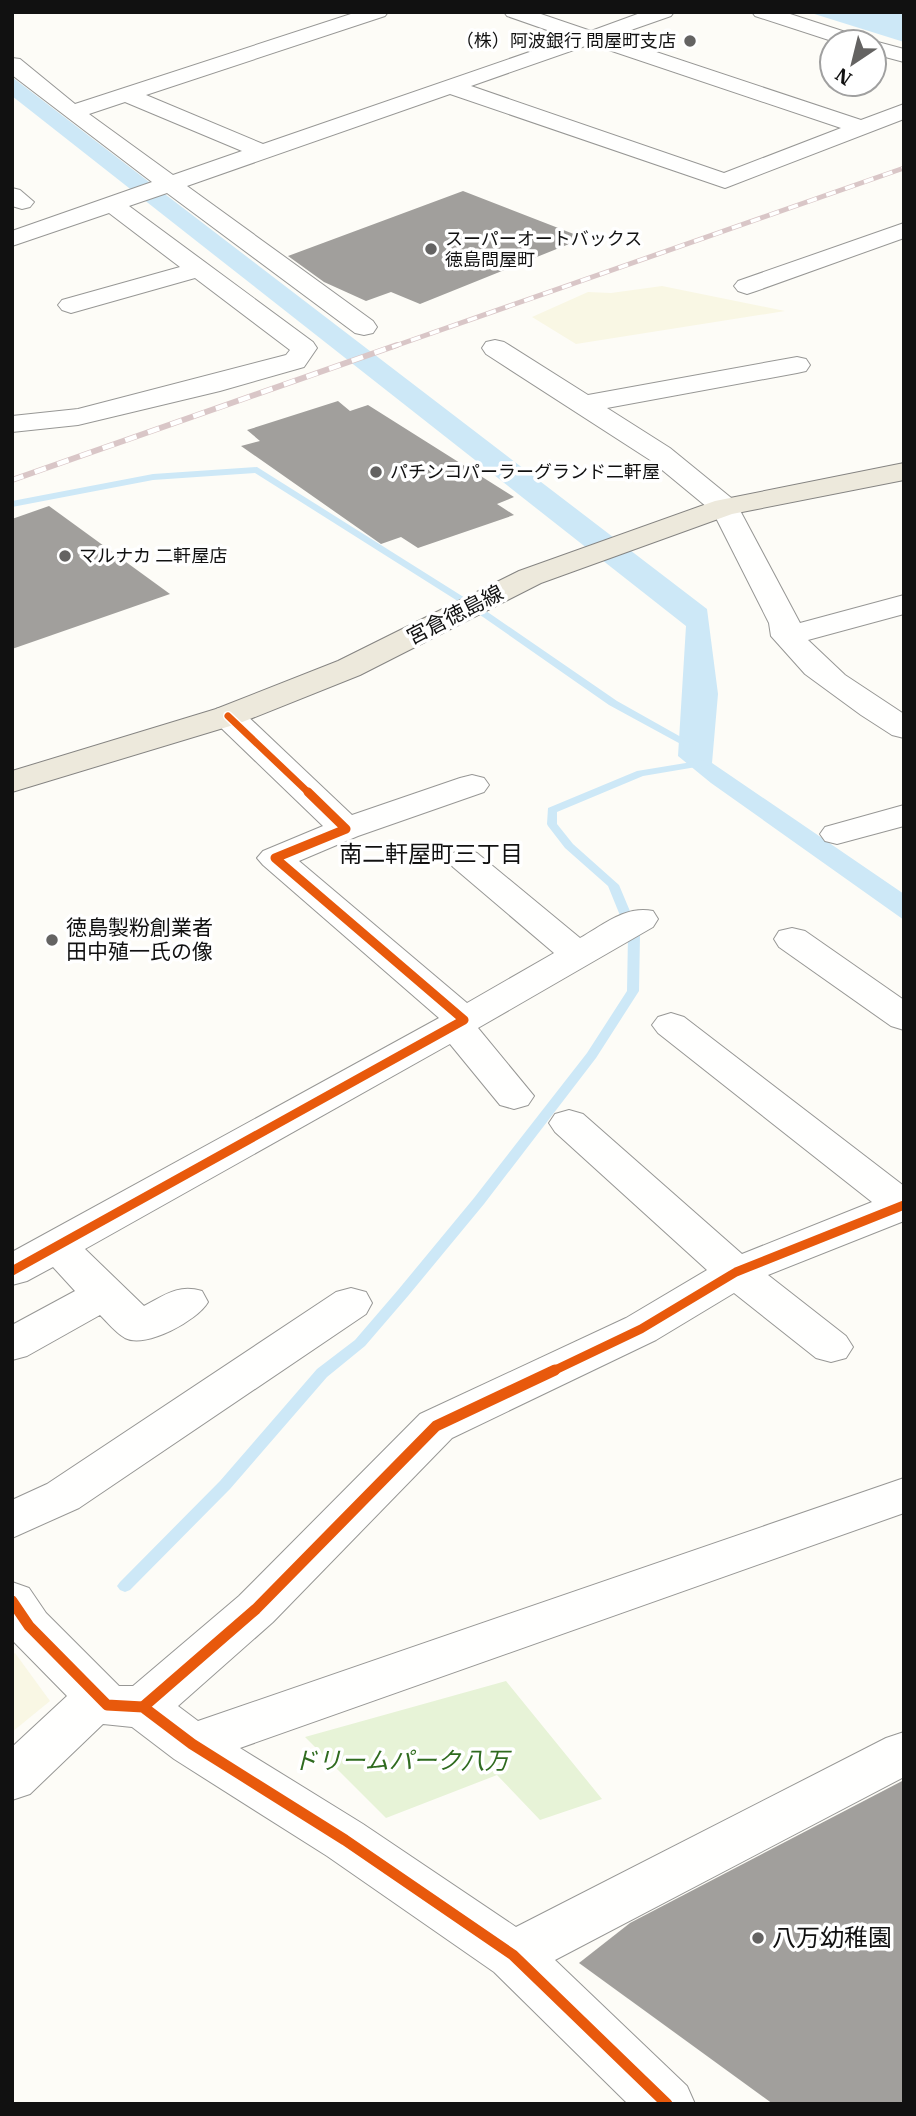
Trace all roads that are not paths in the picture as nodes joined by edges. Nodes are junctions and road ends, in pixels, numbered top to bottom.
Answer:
1 (378, 12) edge
2 (514, 12) edge
3 (664, 12) edge
4 (762, 12) edge
5 (818, 30) edge
6 (591, 38) junction
7 (12, 64) edge
8 (452, 87) junction
9 (125, 94) junction
10 (904, 111) edge
11 (72, 112) junction
12 (861, 127) junction
13 (265, 153) junction
14 (169, 183) junction
15 (110, 204) junction
16 (897, 225) edge
17 (12, 239) edge
18 (196, 270) junction
19 (747, 286) dead end
20 (71, 304) dead end
21 (363, 327) dead end
22 (495, 348) dead end
23 (797, 365) dead end
24 (583, 404) junction
25 (12, 424) edge
26 (904, 471) edge
27 (725, 507) junction
28 (904, 604) edge
29 (786, 636) junction
30 (228, 716) junction
31 (904, 728) edge
32 (12, 782) edge
33 (472, 785) dead end
34 (904, 815) edge
35 (346, 829) junction
36 (837, 834) dead end
37 (465, 860) dead end
38 (640, 919) dead end
39 (792, 939) dead end
40 (578, 955) junction
41 (904, 1018) edge
42 (459, 1023) junction
43 (671, 1025) dead end
44 (514, 1096) dead end
45 (569, 1123) dead end
46 (903, 1206) edge
47 (58, 1246) junction
48 (12, 1271) edge
49 (736, 1272) junction
50 (103, 1294) junction
51 (187, 1302) dead end
52 (351, 1303) dead end
53 (12, 1345) edge
54 (831, 1347) dead end
55 (904, 1494) edge
56 (12, 1520) edge
57 (18, 1619) edge
58 (121, 1701) junction
59 (192, 1744) junction
60 (904, 1753) edge
61 (12, 1779) edge
62 (513, 1955) junction
63 (667, 2104) edge

1 - 9 street
2 - 6 street
3 - 6 street
4 - 5 street
6 - 8 street
6 - 12 street
7 - 11 street
8 - 12 street
8 - 13 street
9 - 11 street
9 - 13 street
10 - 12 street
11 - 14 street
13 - 14 street
14 - 15 street
14 - 21 street
15 - 17 street
15 - 18 street
16 - 19 street
18 - 20 street
18 - 25 street
22 - 24 street
23 - 24 street
24 - 27 street
26 - 27 main road, 宮倉徳島線
27 - 29 street
27 - 30 main road, 宮倉徳島線
28 - 29 street
29 - 31 street
30 - 32 main road, 宮倉徳島線
30 - 35 street
33 - 35 street
34 - 36 street
35 - 42 street
37 - 40 street
38 - 40 street
39 - 41 street
40 - 42 street
42 - 44 street
42 - 47 street
43 - 46 street
45 - 49 street
46 - 49 street
47 - 48 street
47 - 50 street
49 - 54 street
49 - 58 street
50 - 51 street
50 - 53 street
52 - 56 street
55 - 59 street
57 - 58 street
58 - 59 street
58 - 61 street
59 - 62 street
60 - 62 street
62 - 63 street

